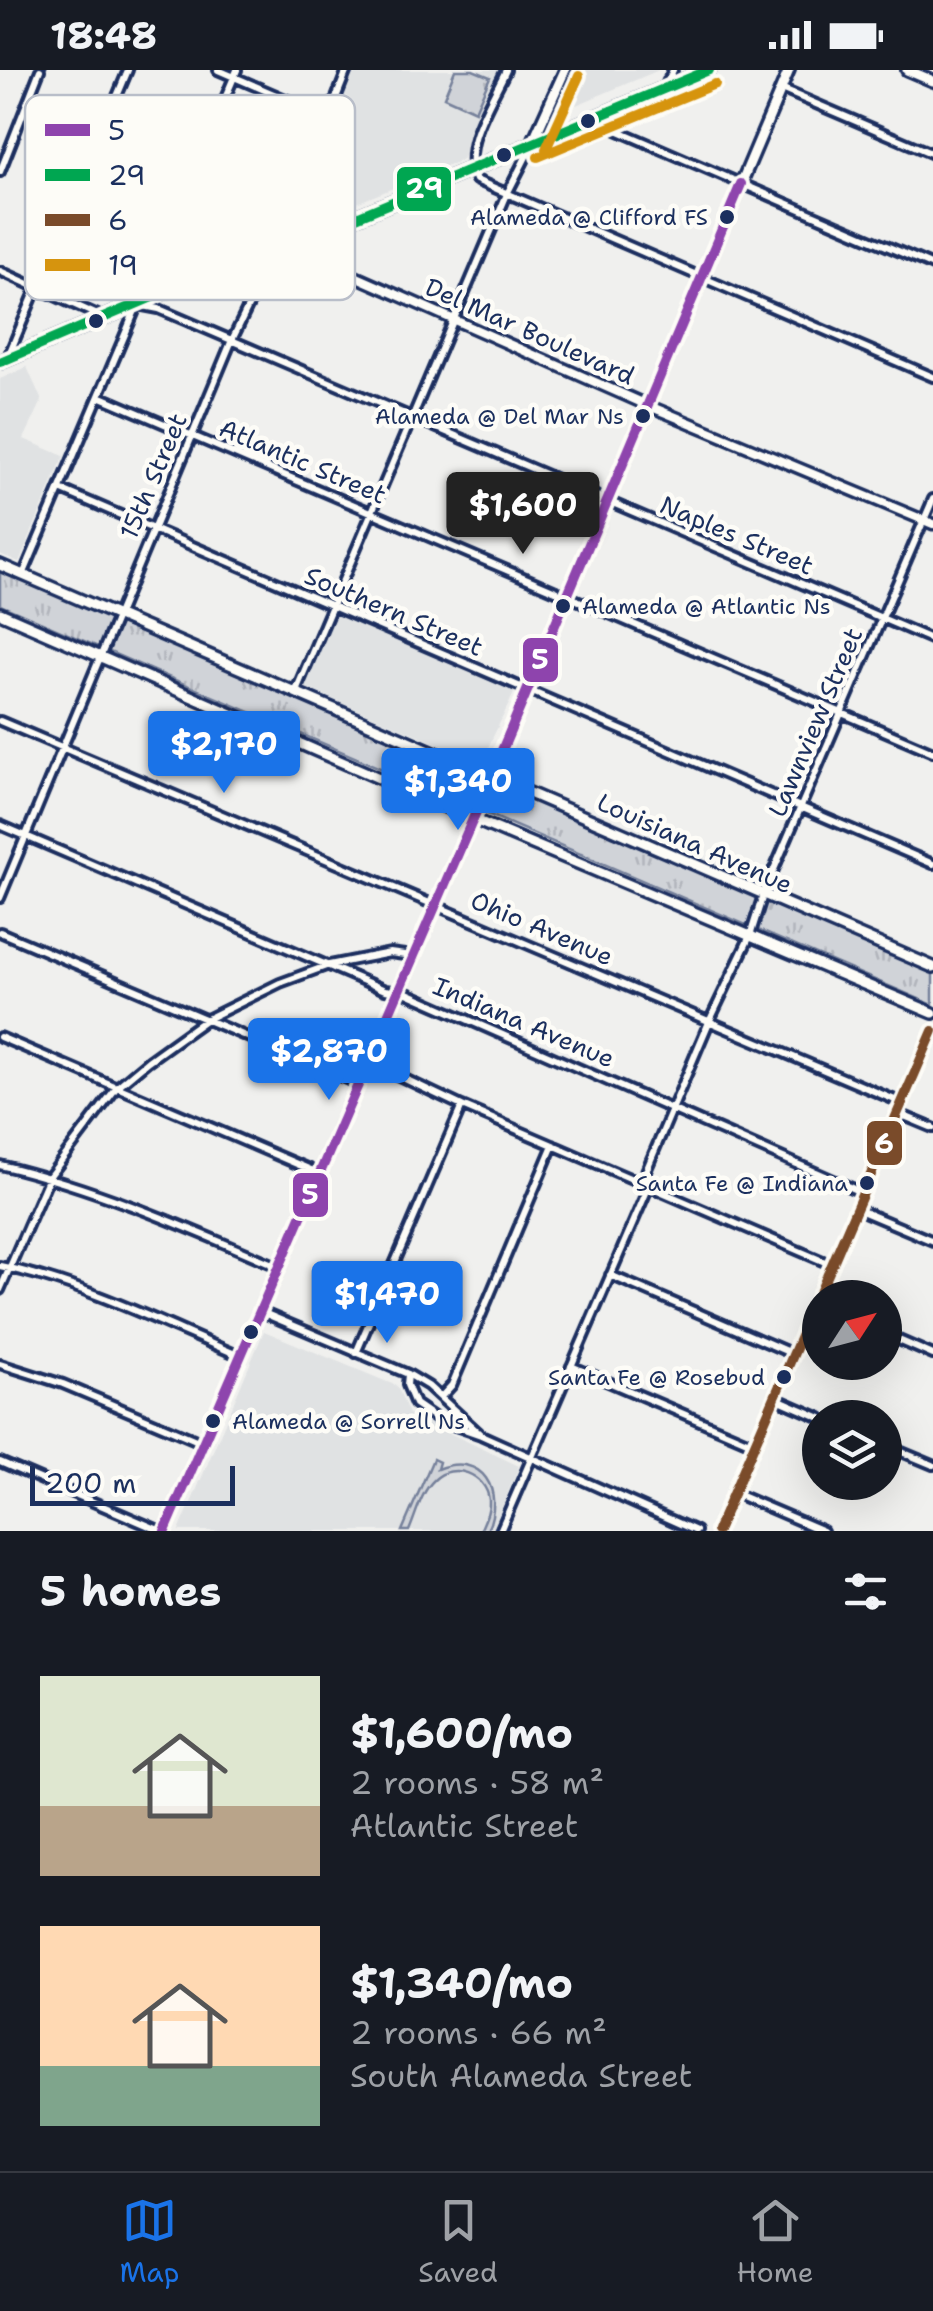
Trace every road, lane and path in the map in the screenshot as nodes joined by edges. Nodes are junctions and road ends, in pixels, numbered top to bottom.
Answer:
1 (40, 70) edge
2 (128, 70) edge
3 (218, 70) edge
4 (347, 70) edge
5 (506, 70) edge
6 (564, 70) edge
7 (672, 70) edge
8 (709, 70) edge
9 (789, 70) edge
10 (907, 70) edge
11 (236, 74) edge
12 (933, 81) edge
13 (664, 88) junction
14 (782, 89) junction
15 (30, 95) edge
16 (118, 95) edge
17 (280, 95) edge
18 (336, 95) edge
19 (25, 108) edge
20 (591, 119) junction
21 (532, 144) junction
22 (933, 154) edge
23 (470, 169) junction
24 (0, 172) edge
25 (741, 184) junction
26 (507, 194) junction
27 (355, 217) edge
28 (933, 266) edge
29 (0, 271) edge
30 (355, 276) edge
31 (702, 278) junction
32 (25, 282) edge
33 (31, 300) edge
34 (63, 300) edge
35 (139, 300) edge
36 (148, 300) edge
37 (251, 300) edge
38 (137, 305) junction
39 (105, 319) junction
40 (454, 319) junction
41 (232, 340) junction
42 (3, 361) edge
43 (933, 377) edge
44 (99, 396) junction
45 (647, 405) junction
46 (413, 418) junction
47 (192, 436) junction
48 (60, 489) junction
49 (933, 499) edge
50 (607, 501) junction
51 (371, 512) junction
52 (928, 522) edge
53 (152, 529) junction
54 (0, 565) edge
55 (24, 575) junction
56 (566, 595) junction
57 (332, 606) junction
58 (0, 613) edge
59 (117, 617) junction
60 (881, 618) junction
61 (933, 640) edge
62 (102, 657) junction
63 (526, 689) junction
64 (294, 694) junction
65 (841, 712) junction
66 (0, 721) edge
67 (64, 749) junction
68 (933, 752) edge
69 (491, 774) junction
70 (801, 807) junction
71 (473, 819) junction
72 (0, 826) edge
73 (27, 837) junction
74 (933, 864) edge
75 (763, 895) junction
76 (0, 898) edge
77 (434, 904) junction
78 (0, 932) edge
79 (750, 936) junction
80 (412, 956) junction
81 (328, 966) junction
82 (933, 967) edge
83 (396, 992) junction
84 (933, 1013) edge
85 (205, 1020) junction
86 (709, 1022) junction
87 (933, 1031) edge
88 (0, 1037) edge
89 (367, 1061) junction
90 (358, 1084) junction
91 (117, 1087) junction
92 (462, 1106) junction
93 (673, 1108) junction
94 (900, 1108) junction
95 (933, 1128) edge
96 (553, 1145) junction
97 (0, 1165) edge
98 (318, 1173) junction
99 (49, 1176) junction
100 (645, 1184) junction
101 (863, 1193) junction
102 (857, 1209) junction
103 (933, 1241) edge
104 (4, 1266) edge
105 (278, 1266) junction
106 (833, 1266) junction
107 (610, 1275) junction
108 (828, 1280) edge
109 (0, 1290) edge
110 (259, 1311) junction
111 (802, 1339) edge
112 (902, 1341) edge
113 (356, 1353) junction
114 (933, 1354) edge
115 (794, 1355) junction
116 (240, 1356) junction
117 (0, 1364) edge
118 (571, 1366) junction
119 (408, 1374) junction
120 (441, 1397) junction
121 (775, 1398) junction
122 (802, 1410) edge
123 (481, 1435) junction
124 (204, 1444) junction
125 (754, 1444) junction
126 (902, 1452) edge
127 (530, 1457) junction
128 (0, 1462) edge
129 (933, 1465) edge
130 (732, 1492) junction
131 (163, 1531) edge
132 (500, 1531) edge
133 (696, 1531) edge
134 (717, 1531) edge
135 (822, 1531) edge

1 - 15 street
2 - 16 street
3 - 11 street
4 - 18 street, 15th Street
5 - 23 street
6 - 21 main road
7 - 13 street
8 - 13 main road
9 - 14 main road
10 - 12 main road
11 - 17 street
13 - 20 main road
14 - 22 street
14 - 25 main road
19 - 24 street
20 - 21 main road
20 - 25 street
21 - 23 main road
21 - 26 street
23 - 26 street
23 - 27 main road
25 - 28 street
25 - 31 main road
26 - 31 street
26 - 40 street
29 - 32 street
30 - 40 street, Del Mar Boulevard
31 - 43 street
31 - 45 main road
33 - 42 street
34 - 39 street
35 - 38 street
36 - 38 main road
37 - 41 street, 15th Street
38 - 39 main road
38 - 41 street, Naples Street
38 - 44 street
39 - 42 main road
40 - 45 street, Del Mar Boulevard
40 - 46 street
41 - 46 street, Naples Street
41 - 47 street, 15th Street
44 - 47 street, Atlantic Street
44 - 48 street
45 - 50 main road
45 - 52 street, Del Mar Boulevard
46 - 50 street, Naples Street
46 - 51 street
47 - 51 street, Atlantic Street
47 - 53 street, 15th Street
48 - 53 street, Southern Street
48 - 55 street
49 - 52 street, Lawnview Street
50 - 56 main road
50 - 60 street, Naples Street
51 - 56 street, Atlantic Street
51 - 57 street
52 - 60 street, Lawnview Street
53 - 57 street, Southern Street
53 - 59 street, 15th Street
54 - 55 main road, Louisiana Avenue
55 - 59 main road, Louisiana Avenue
56 - 63 main road
56 - 65 street, Atlantic Street
57 - 63 street, Southern Street
57 - 64 street
58 - 62 main road
59 - 62 street, 15th Street
59 - 64 main road, Louisiana Avenue
60 - 61 street, Naples Street
60 - 65 street, Lawnview Street
62 - 67 street, 15th Street
62 - 71 main road
63 - 69 main road
63 - 70 street, Southern Street
64 - 69 main road, Louisiana Avenue
65 - 68 street, Atlantic Street
65 - 70 street, Lawnview Street
66 - 67 street, Ohio Avenue
67 - 73 street, 15th Street
67 - 77 street, Ohio Avenue
69 - 71 main road
69 - 75 main road, Louisiana Avenue
70 - 74 street, Southern Street
70 - 75 street, Lawnview Street
71 - 77 main road
71 - 79 main road
72 - 73 street, Indiana Avenue
73 - 76 street, 15th Street
73 - 81 street, Indiana Avenue
75 - 79 street, Lawnview Street
75 - 82 main road, Louisiana Avenue
77 - 80 main road
77 - 86 street, Ohio Avenue
78 - 85 street
79 - 84 main road
79 - 86 street, Lawnview Street
80 - 81 street
80 - 83 main road
81 - 83 street, Indiana Avenue
81 - 85 street
83 - 89 main road
83 - 93 street, Indiana Avenue
85 - 90 street
85 - 91 street
86 - 93 street, Lawnview Street
86 - 94 street, Ohio Avenue
87 - 94 main road
88 - 91 street
89 - 90 main road
89 - 92 street
90 - 98 main road
91 - 98 street
91 - 99 street
92 - 96 street
92 - 113 street
93 - 100 street, Lawnview Street
93 - 101 street, Indiana Avenue
94 - 95 street, Ohio Avenue
94 - 101 main road
96 - 100 street
96 - 120 street
97 - 99 street
98 - 105 main road
99 - 104 street
99 - 105 street
100 - 106 street
100 - 107 street, Lawnview Street
101 - 102 main road
102 - 103 street
102 - 106 main road
104 - 109 street
104 - 116 street
105 - 110 main road
106 - 108 main road
107 - 115 street
107 - 118 street, Lawnview Street
110 - 113 street
110 - 116 main road
111 - 115 main road
112 - 114 street
113 - 119 street
115 - 121 main road
116 - 124 main road
117 - 124 street
118 - 125 street
118 - 127 street, Lawnview Street
119 - 120 street
119 - 123 street
120 - 123 street
121 - 122 street
121 - 125 main road
123 - 127 street
124 - 131 main road
125 - 130 main road
126 - 129 street
127 - 132 street, Lawnview Street
127 - 133 street
128 - 131 street
130 - 134 main road
130 - 135 street

